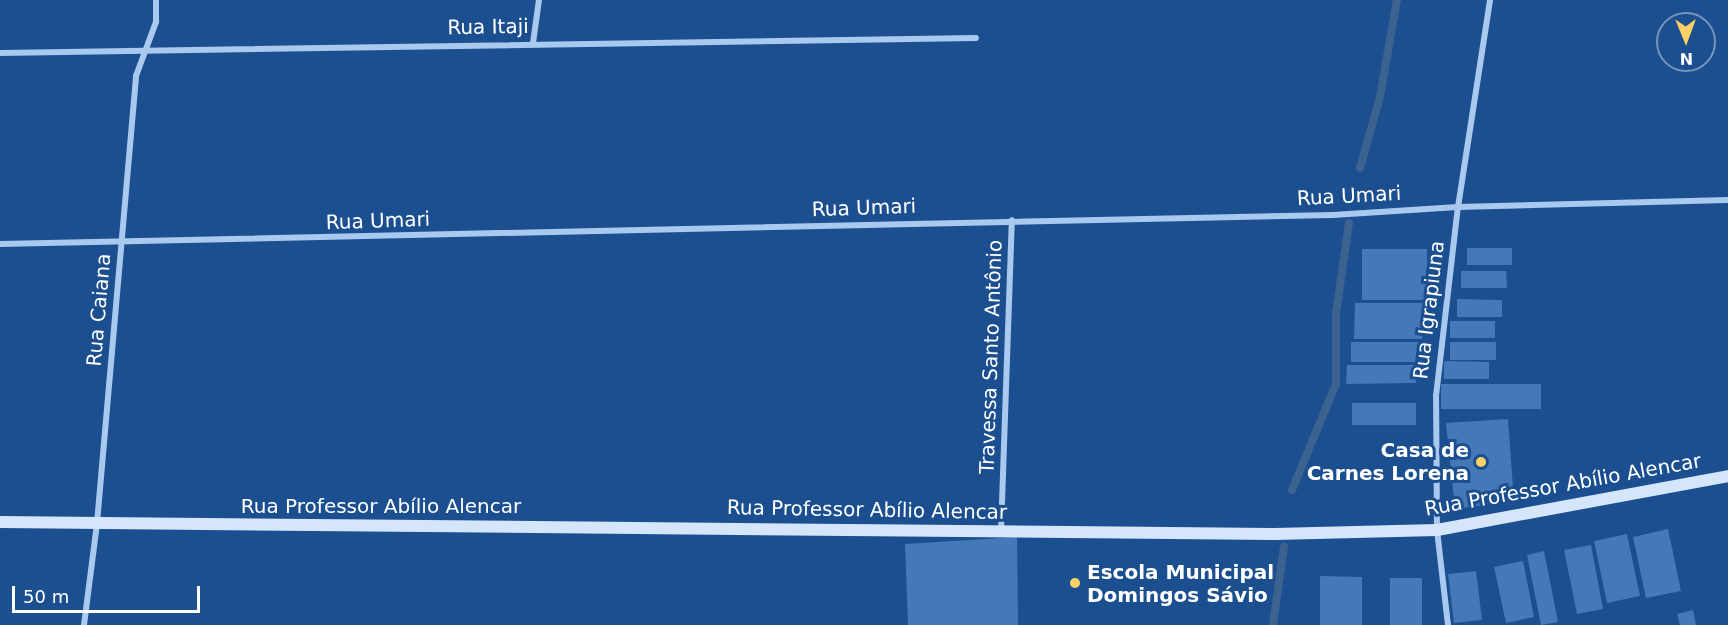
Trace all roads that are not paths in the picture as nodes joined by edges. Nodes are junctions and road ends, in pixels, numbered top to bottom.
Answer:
1 (156, 0) edge
2 (539, 0) edge
3 (1490, 0) edge
4 (976, 38) dead end
5 (533, 43) junction
6 (144, 49) junction
7 (0, 53) edge
8 (1728, 200) edge
9 (1458, 207) junction
10 (1012, 220) junction
11 (0, 244) edge
12 (122, 244) junction
13 (1728, 476) edge
14 (0, 522) edge
15 (97, 523) junction
16 (1437, 530) junction
17 (1001, 531) junction
18 (84, 625) edge
19 (1448, 625) edge

1 - 6 street, Rua Caiana
2 - 5 street
3 - 9 street, Rua Igrapiuna
4 - 5 street, Rua Itaji
5 - 6 street, Rua Itaji
6 - 7 street, Rua Itaji
6 - 12 street, Rua Caiana
8 - 9 street, Rua Umari
9 - 10 street, Rua Umari
9 - 16 street, Rua Igrapiuna
10 - 12 street, Rua Umari
10 - 17 street, Travessa Santo Antônio
11 - 12 street, Rua Umari
12 - 15 street, Rua Caiana
13 - 16 street, Rua Professor Abílio Alencar
14 - 15 street, Rua Professor Abílio Alencar
15 - 17 street, Rua Professor Abílio Alencar
15 - 18 street, Rua Caiana
16 - 17 street, Rua Professor Abílio Alencar
16 - 19 street, Rua Igrapiuna

